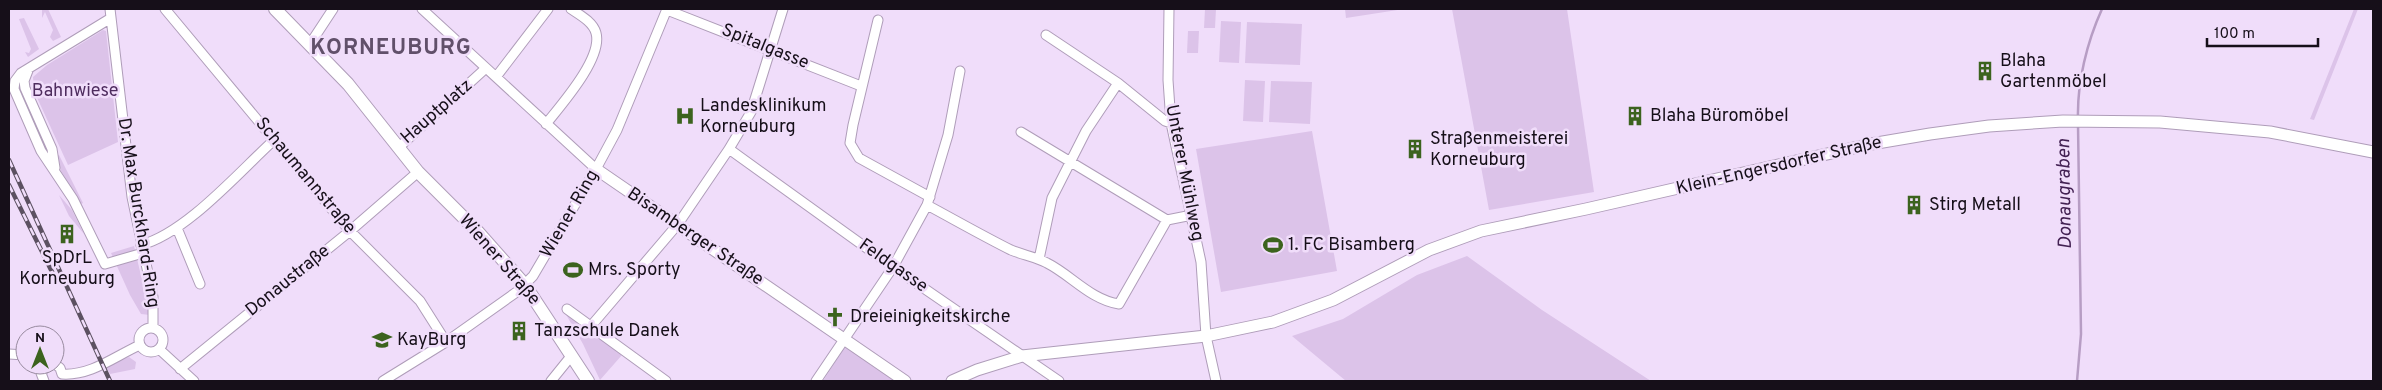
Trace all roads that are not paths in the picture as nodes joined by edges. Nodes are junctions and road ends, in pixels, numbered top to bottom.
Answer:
1 (165, 9) edge
2 (276, 9) edge
3 (422, 9) edge
4 (548, 9) edge
5 (571, 9) edge
6 (667, 9) edge
7 (783, 9) edge
8 (1169, 9) edge
9 (331, 12) edge
10 (110, 13) edge
11 (878, 20) dead end
12 (1046, 35) dead end
13 (310, 44) junction
14 (770, 50) junction
15 (486, 68) junction
16 (960, 70) dead end
17 (496, 77) junction
18 (1118, 83) junction
19 (862, 86) junction
20 (1171, 123) junction
21 (546, 124) junction
22 (1021, 132) dead end
23 (273, 141) junction
24 (398, 148) junction
25 (729, 149) junction
26 (2373, 152) edge
27 (1069, 161) junction
28 (596, 169) junction
29 (418, 172) junction
30 (929, 201) junction
31 (1192, 215) junction
32 (1167, 220) junction
33 (678, 224) junction
34 (177, 228) junction
35 (350, 231) junction
36 (142, 249) junction
37 (1039, 259) junction
38 (893, 267) junction
39 (200, 284) dead end
40 (525, 285) junction
41 (567, 309) dead end
42 (590, 326) junction
43 (153, 328) junction
44 (1206, 336) junction
45 (844, 340) junction
46 (446, 342) junction
47 (140, 345) junction
48 (158, 349) junction
49 (572, 355) junction
50 (1022, 356) junction
51 (183, 366) junction
52 (61, 378) edge
53 (194, 381) edge
54 (383, 381) edge
55 (551, 381) edge
56 (588, 381) edge
57 (666, 381) edge
58 (816, 381) edge
59 (906, 381) edge
60 (952, 381) edge
61 (1059, 381) edge
62 (1216, 381) edge

1 - 23 street, Schaumannstraße
2 - 13 main road, Hauptplatz
3 - 15 street, Hauptplatz
4 - 17 street
5 - 21 street
6 - 14 street, Spitalgasse
6 - 28 street, Wiener Ring
7 - 14 street
8 - 20 street, Unterer Mühlweg
9 - 13 street
10 - 36 street, Dr. Max Burckhard-Ring
10 - 36 street
11 - 19 street
12 - 18 street
13 - 24 main road, Hauptplatz
14 - 19 street, Spitalgasse
14 - 25 street
15 - 17 street, Hauptplatz
15 - 24 street, Hauptplatz
16 - 30 street
17 - 21 street, Bisamberger Straße
18 - 20 street
18 - 27 street
19 - 30 street
20 - 31 street, Unterer Mühlweg
21 - 28 street, Bisamberger Straße
22 - 27 street
23 - 34 street
23 - 35 street, Schaumannstraße
24 - 29 main road, Wiener Straße
25 - 33 street
25 - 38 street, Feldgasse
26 - 44 main road, Klein-Engersdorfer Straße
27 - 32 street
27 - 37 street
28 - 33 main road, Bisamberger Straße
28 - 40 street, Wiener Ring
29 - 35 street, Donaustraße
29 - 40 main road, Wiener Straße
30 - 37 street
30 - 38 street
31 - 32 street
31 - 44 street, Unterer Mühlweg
32 - 37 street
33 - 42 street
33 - 45 main road, Bisamberger Straße
34 - 36 street
34 - 39 street
35 - 46 street, Schaumannstraße
35 - 51 street, Donaustraße
36 - 43 street, Dr. Max Burckhard-Ring
38 - 45 street
38 - 50 street, Feldgasse
40 - 46 street, Wiener Ring
40 - 49 main road, Wiener Straße
41 - 42 street
42 - 57 street
43 - 47 street, Dr. Max Burckhard-Ring
43 - 48 street, Dr. Max Burckhard-Ring
44 - 50 main road, Klein-Engersdorfer Straße
44 - 62 street, Unterer Mühlweg
45 - 58 street
45 - 59 main road, Bisamberger Straße
46 - 54 street, Wiener Ring
47 - 48 street
47 - 52 street
48 - 51 street
49 - 55 street
49 - 56 main road, Wiener Straße
50 - 60 main road, Klein-Engersdorfer Straße
50 - 61 street, Feldgasse
51 - 53 street

